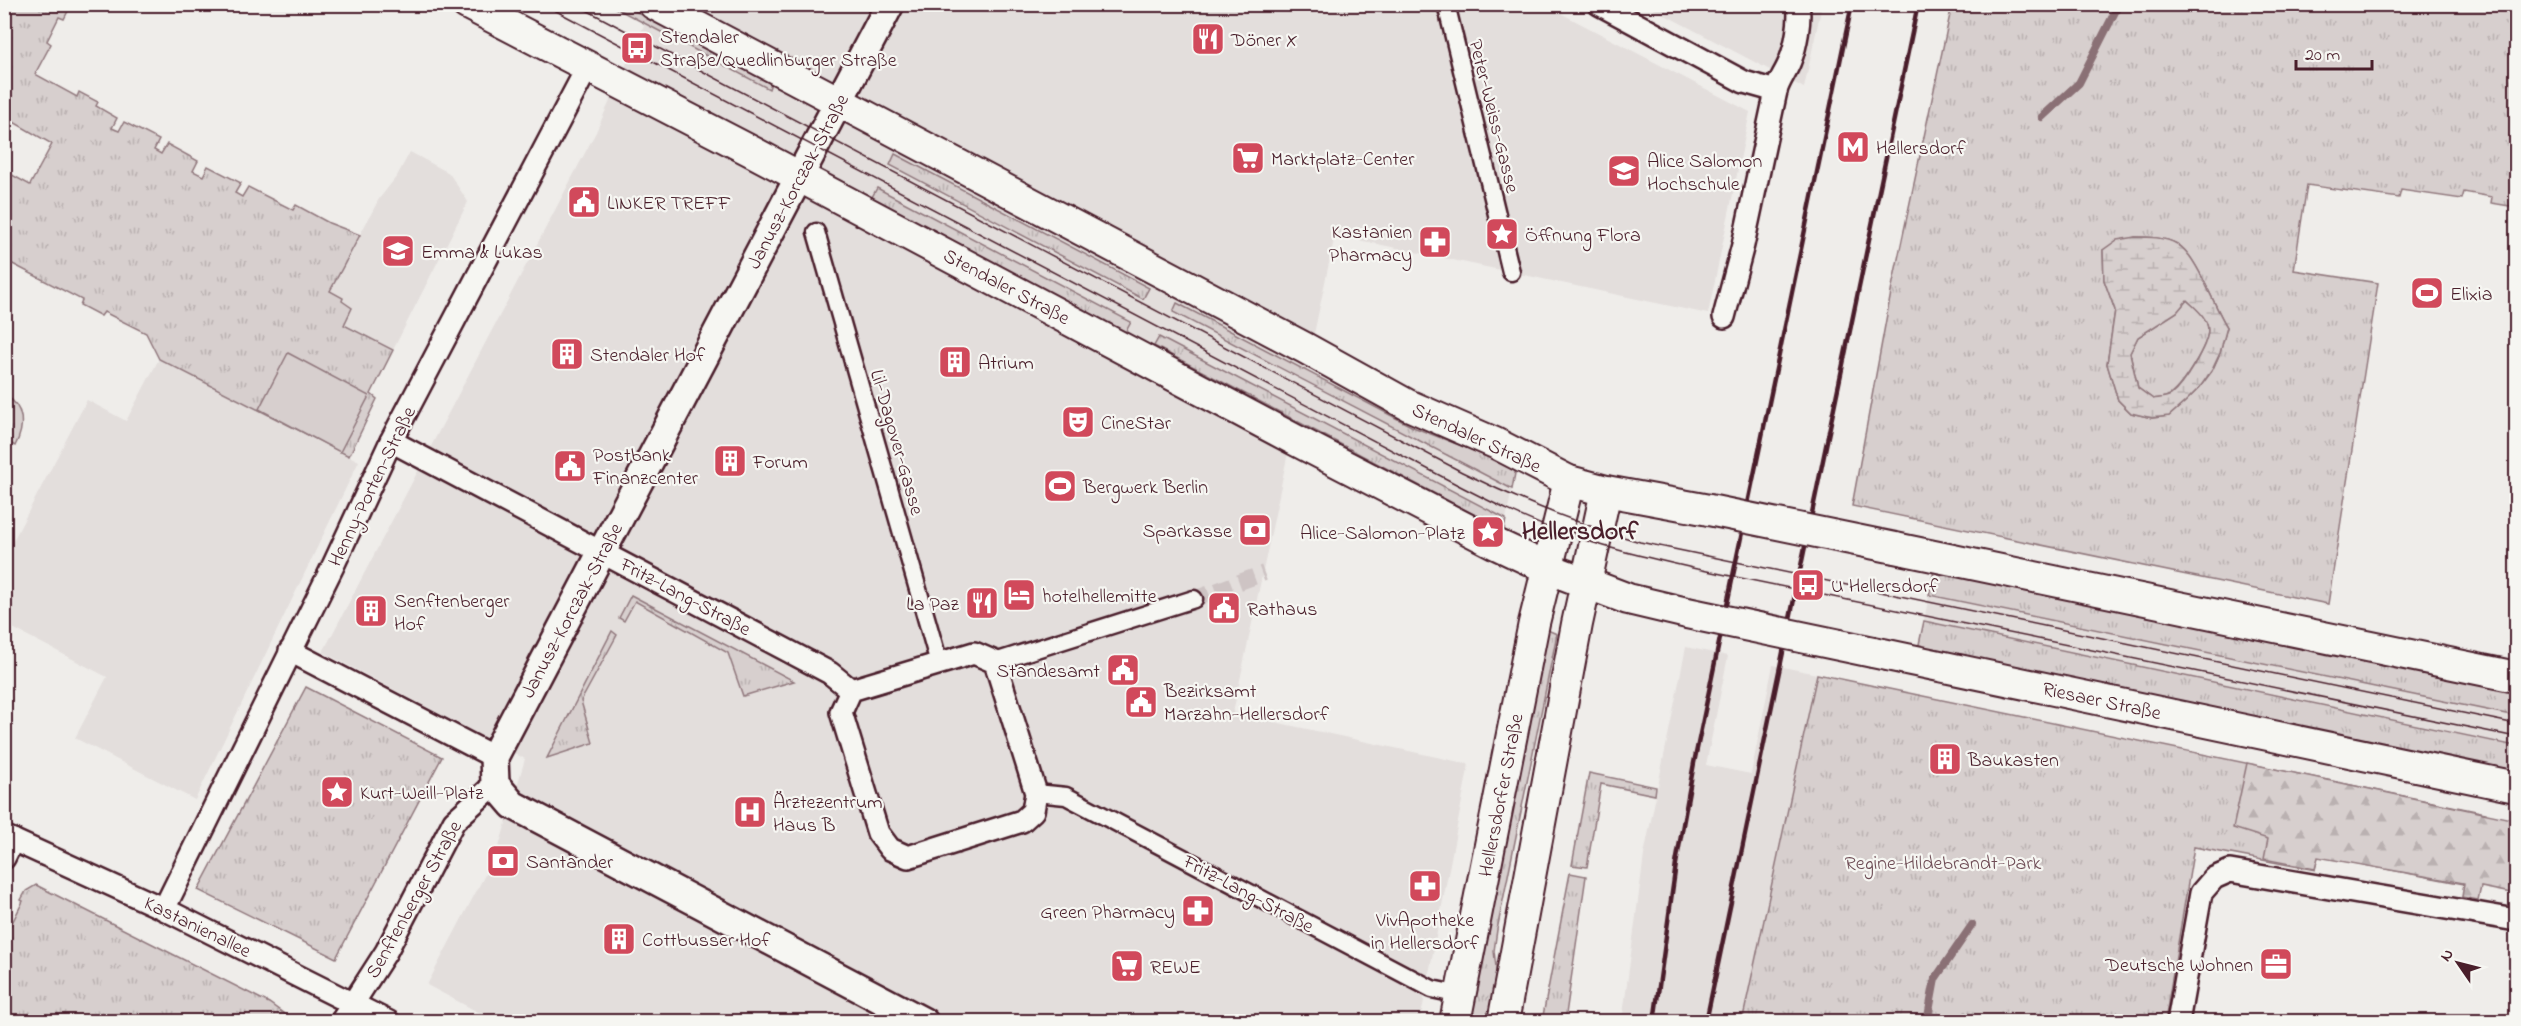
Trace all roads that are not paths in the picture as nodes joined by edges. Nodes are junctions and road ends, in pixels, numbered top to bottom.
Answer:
1 (467, 4) edge
2 (654, 4) edge
3 (890, 4) edge
4 (1446, 4) edge
5 (1599, 4) edge
6 (1798, 4) edge
7 (587, 68) junction
8 (1776, 91) junction
9 (839, 102) junction
10 (799, 176) junction
11 (816, 232) dead end
12 (1511, 272) dead end
13 (1725, 317) dead end
14 (391, 441) junction
15 (1569, 481) junction
16 (1606, 491) junction
17 (602, 552) junction
18 (1547, 568) junction
19 (1586, 583) junction
20 (1194, 599) tunnel mouth
21 (290, 651) junction
22 (995, 662) junction
23 (939, 663) junction
24 (2517, 677) edge
25 (851, 690) junction
26 (495, 771) junction
27 (2517, 787) edge
28 (1036, 794) junction
29 (8, 845) edge
30 (164, 909) junction
31 (2517, 920) edge
32 (353, 1003) junction
33 (1458, 1008) edge
34 (341, 1022) edge
35 (389, 1022) edge
36 (924, 1022) edge
37 (1503, 1022) edge
38 (2178, 1022) edge

1 - 7 main road, Stendaler Straße
2 - 9 main road, Stendaler Straße
3 - 9 street, Janusz-Korczak-Straße
4 - 12 street, Peter-Weiss-Gasse
5 - 8 street
6 - 8 street
7 - 10 main road, Stendaler Straße
7 - 14 street, Henny-Porten-Straße
8 - 13 street
9 - 10 street, Janusz-Korczak-Straße
9 - 15 main road, Stendaler Straße
10 - 17 street, Janusz-Korczak-Straße
10 - 18 main road, Stendaler Straße
11 - 23 street, Lil-Dagover-Gasse
14 - 17 street, Fritz-Lang-Straße
14 - 21 street, Henny-Porten-Straße
15 - 16 main road
15 - 18 main road
16 - 19 main road
16 - 24 main road, bridge
17 - 25 street, Fritz-Lang-Straße
17 - 26 street, Janusz-Korczak-Straße
18 - 19 main road
18 - 33 main road, Hellersdorfer Straße
19 - 27 main road, Riesaer Straße, bridge
19 - 37 main road
20 - 22 street
21 - 26 street
21 - 30 street, Henny-Porten-Straße
22 - 23 street
22 - 28 street
23 - 25 street
25 - 28 street
26 - 32 street, Senftenberger Straße
26 - 36 street
28 - 33 street, Fritz-Lang-Straße
29 - 30 street, Kastanienallee
30 - 32 street, Kastanienallee
31 - 38 street
32 - 34 street, Senftenberger Straße
32 - 35 street, Kastanienallee

